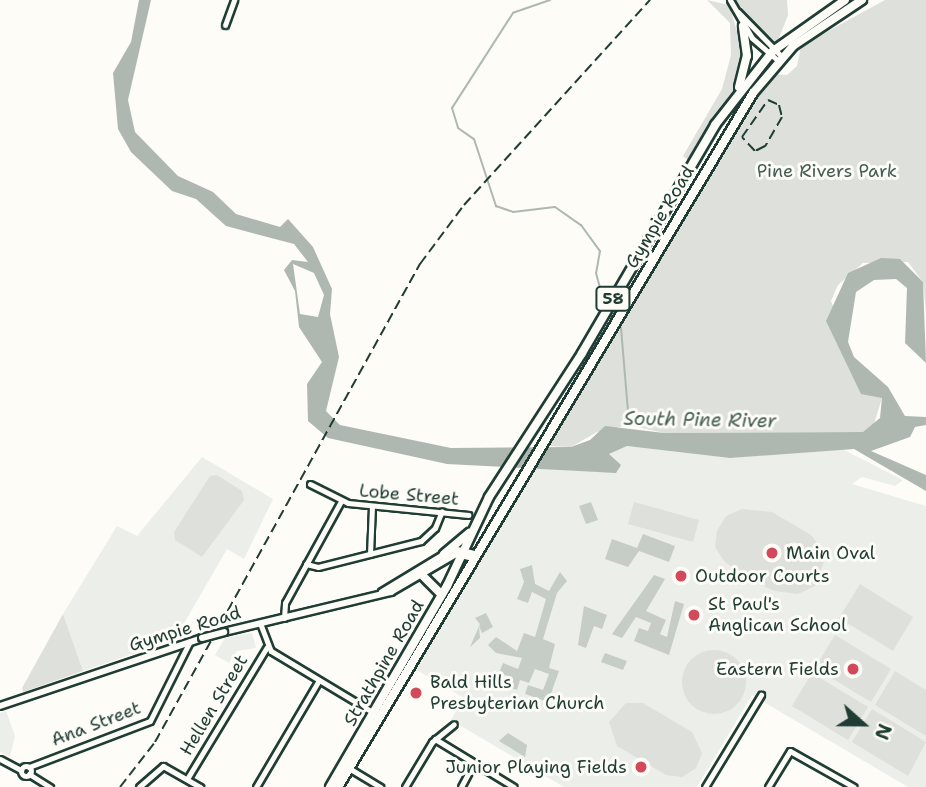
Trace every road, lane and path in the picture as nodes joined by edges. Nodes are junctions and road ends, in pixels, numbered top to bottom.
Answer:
1 (234, 0) edge
2 (730, 0) edge
3 (845, 0) edge
4 (862, 0) edge
5 (225, 25) dead end
6 (743, 26) junction
7 (772, 53) junction
8 (780, 59) junction
9 (736, 97) junction
10 (310, 484) dead end
11 (341, 501) junction
12 (372, 506) junction
13 (442, 511) junction
14 (468, 515) dead end
15 (471, 531) junction
16 (463, 551) junction
17 (370, 554) junction
18 (444, 554) junction
19 (474, 556) junction
20 (306, 564) junction
21 (424, 577) junction
22 (382, 592) junction
23 (442, 595) junction
24 (284, 618) junction
25 (260, 624) junction
26 (187, 642) junction
27 (267, 647) junction
28 (319, 680) junction
29 (761, 695) dead end
30 (0, 706) edge
31 (376, 715) junction
32 (454, 724) dead end
33 (435, 739) junction
34 (0, 759) edge
35 (474, 764) junction
36 (346, 767) junction
37 (29, 771) junction
38 (187, 779) junction
39 (50, 787) edge
40 (139, 787) edge
41 (200, 787) edge
42 (256, 787) edge
43 (330, 787) edge
44 (338, 787) edge
45 (380, 787) edge
46 (405, 787) edge
47 (461, 787) edge
48 (514, 787) edge
49 (705, 787) edge
50 (768, 787) edge
51 (854, 787) edge

1 - 5 street
2 - 6 street
2 - 7 street
3 - 7 highway, Gympie Road / 58
4 - 8 highway, Gympie Road / 58
6 - 7 street
6 - 9 highway
7 - 8 street
7 - 9 highway, Gympie Road / 58
8 - 19 highway, Gympie Road / 58
9 - 15 highway, Gympie Road / 58
10 - 11 street, Lobe Street
11 - 12 street, Lobe Street
11 - 20 street
12 - 13 street, Lobe Street
12 - 17 street
13 - 14 street, Lobe Street
13 - 17 street
15 - 16 highway, Gympie Road / 58
15 - 18 highway
16 - 18 main road, Gympie Road
16 - 19 main road
16 - 21 main road, Gympie Road
16 - 23 highway, Strathpine Road / 58
17 - 20 street
18 - 22 main road, Gympie Road
19 - 31 highway, Strathpine Road / 58
20 - 24 street
21 - 22 main road, Gympie Road
21 - 23 highway
22 - 24 main road, Gympie Road
23 - 31 highway, Strathpine Road / 58
24 - 25 main road, Gympie Road
25 - 26 main road, Gympie Road, bridge
25 - 27 street
26 - 30 main road, Gympie Road
26 - 37 street, Ana Street
27 - 28 street
27 - 38 street, Hellen Street
28 - 31 street
28 - 42 street
29 - 49 street
31 - 36 highway, Strathpine Road / 58
32 - 33 street
33 - 35 street
33 - 46 street
34 - 37 street
35 - 47 street
35 - 48 street
36 - 43 highway, Strathpine Road / 58
36 - 44 highway, Strathpine Road / 58
36 - 45 street
37 - 39 street
38 - 40 street
38 - 41 street
50 - 51 street

